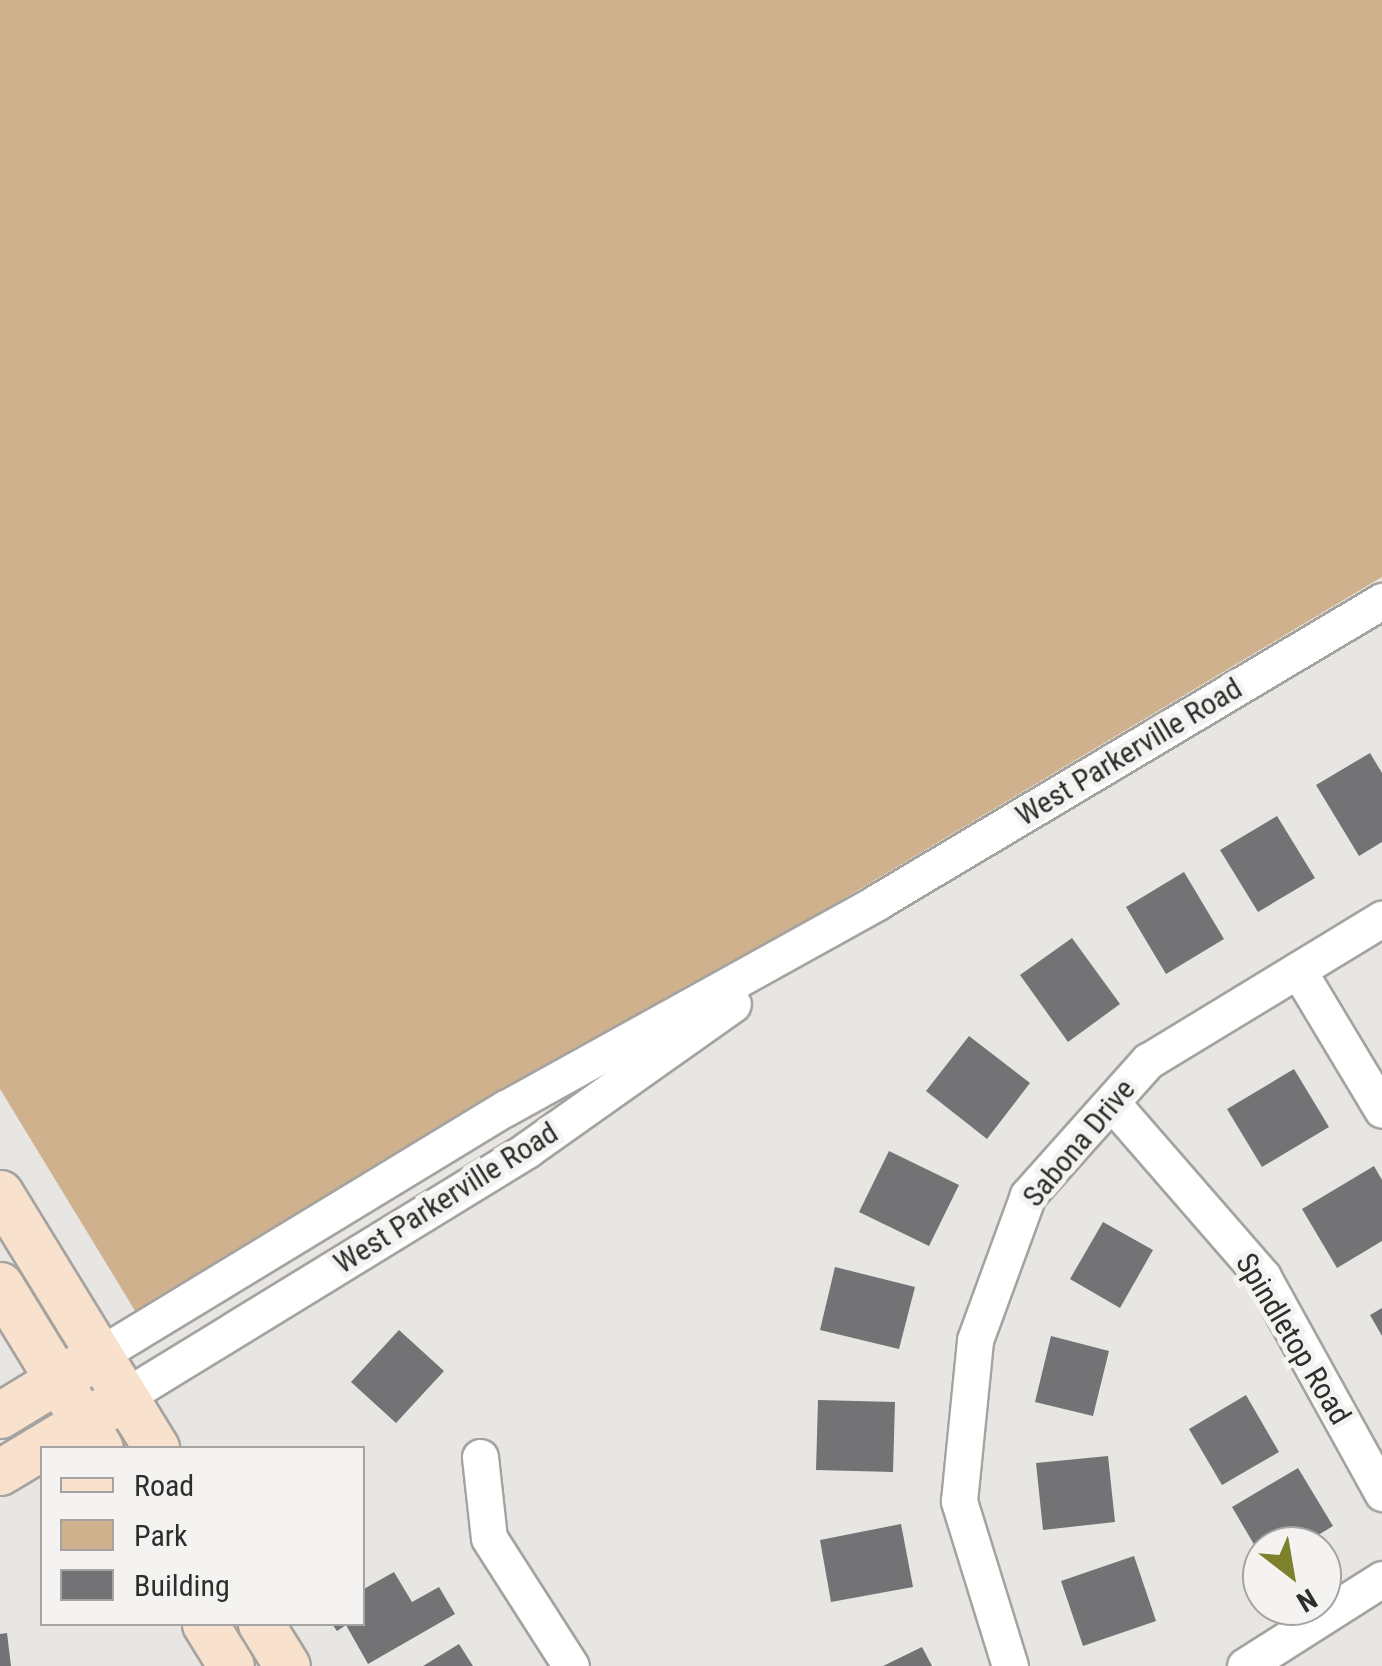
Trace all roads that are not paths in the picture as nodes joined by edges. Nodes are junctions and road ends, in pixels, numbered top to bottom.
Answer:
1 (1382, 601) edge
2 (877, 902) junction
3 (1382, 918) edge
4 (1298, 970) junction
5 (1112, 1103) junction
6 (1382, 1110) edge
7 (0, 1193) edge
8 (0, 1285) edge
9 (98, 1355) junction
10 (58, 1380) junction
11 (124, 1397) junction
12 (0, 1416) edge
13 (92, 1435) edge
14 (65, 1446) edge
15 (155, 1446) edge
16 (40, 1456) edge
17 (480, 1457) dead end
18 (0, 1472) edge
19 (1382, 1494) edge
20 (1382, 1579) edge
21 (206, 1626) edge
22 (262, 1626) edge
23 (230, 1666) edge
24 (287, 1666) edge
25 (571, 1666) edge
26 (1010, 1666) edge
27 (1245, 1666) edge

1 - 2 street, West Parkerville Road
2 - 9 street, West Parkerville Road
2 - 11 street, West Parkerville Road
3 - 4 street, Sabona Drive
4 - 5 street, Sabona Drive
4 - 6 street
5 - 19 street, Spindletop Road
5 - 26 street, Sabona Drive
7 - 9 main road
8 - 10 main road
9 - 10 main road, West Parkerville Road
9 - 11 main road
10 - 12 main road, West Parkerville Road
10 - 13 main road
11 - 13 main road, West Parkerville Road
11 - 15 main road
13 - 14 main road, West Parkerville Road
16 - 18 main road, West Parkerville Road
17 - 25 street
20 - 27 street
21 - 23 main road
22 - 24 main road

